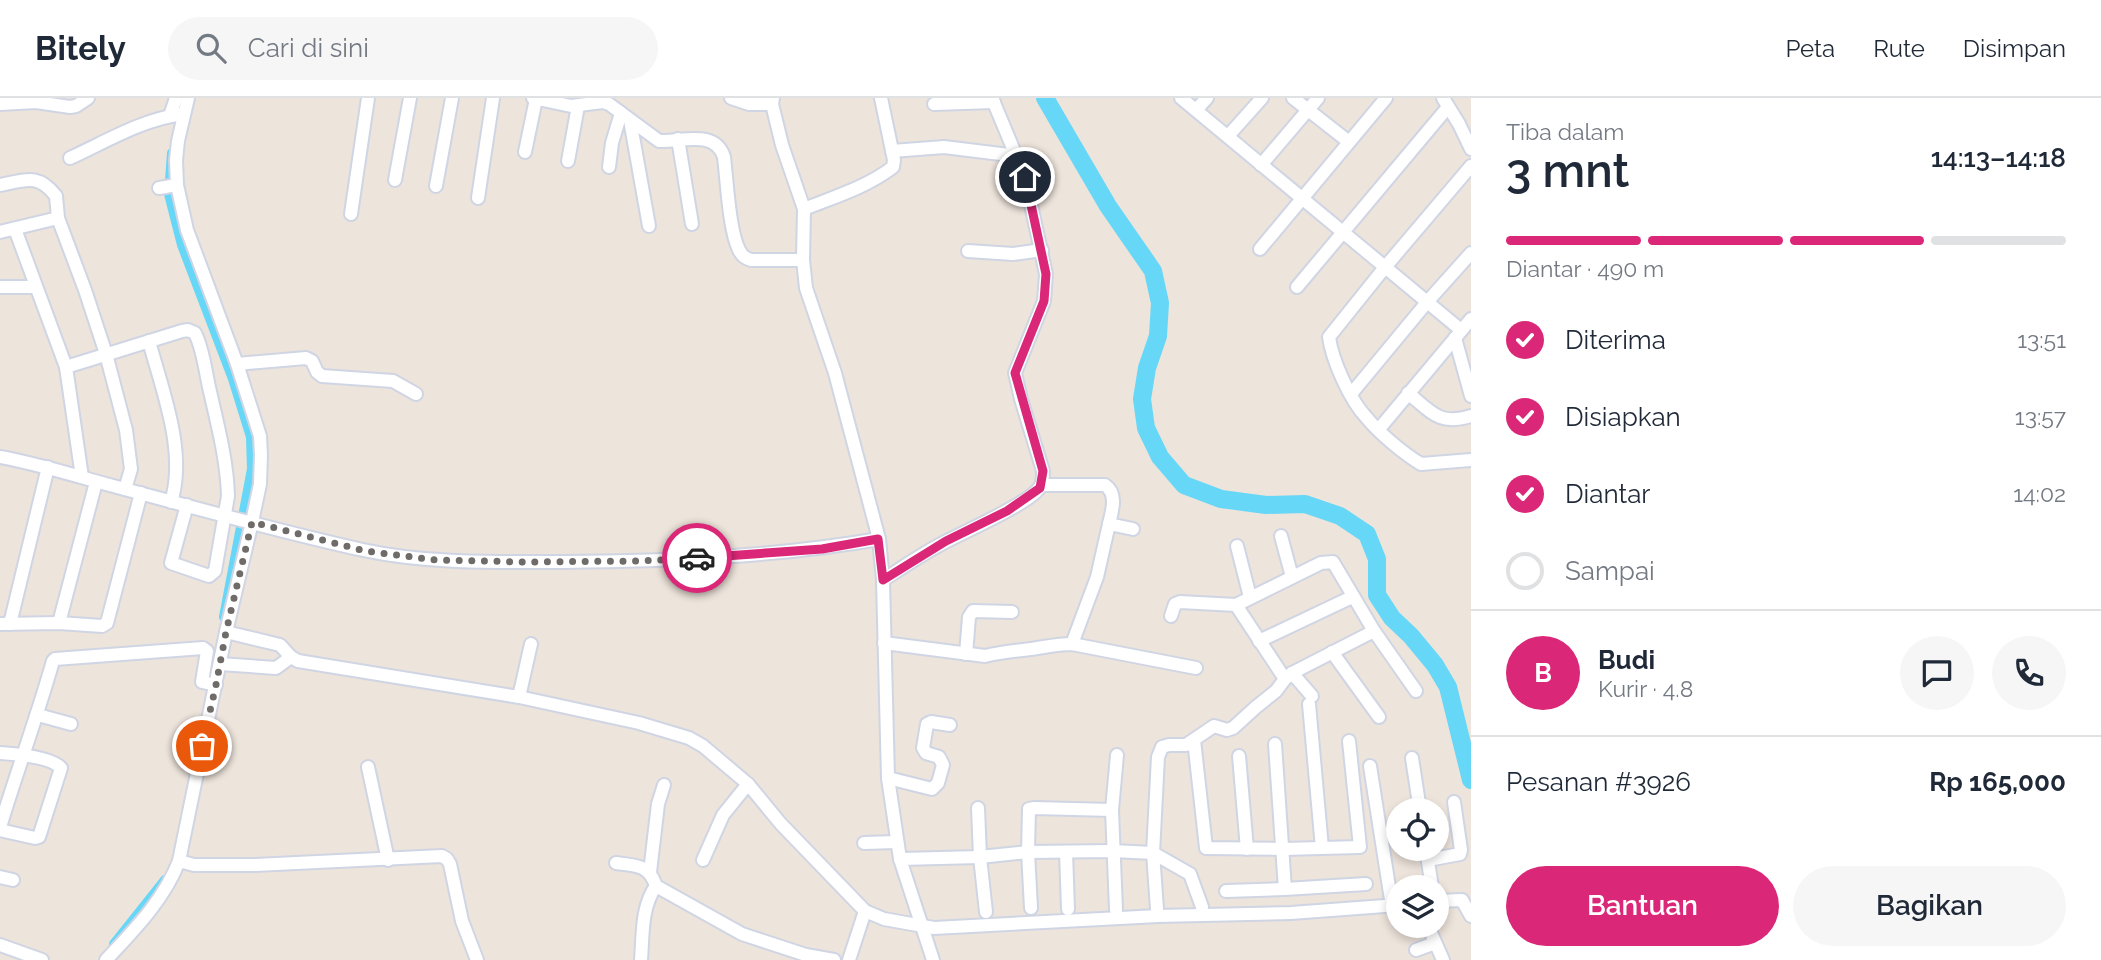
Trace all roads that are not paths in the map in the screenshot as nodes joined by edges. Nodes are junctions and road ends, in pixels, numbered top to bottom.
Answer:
1 (88, 98) edge
2 (176, 98) edge
3 (188, 98) edge
4 (368, 98) edge
5 (410, 98) edge
6 (452, 98) edge
7 (493, 98) edge
8 (534, 98) edge
9 (731, 98) edge
10 (881, 98) edge
11 (1181, 98) edge
12 (1207, 98) edge
13 (1262, 98) edge
14 (1293, 98) edge
15 (1318, 98) edge
16 (1386, 98) edge
17 (993, 100) edge
18 (773, 101) edge
19 (585, 102) edge
20 (1446, 102) edge
21 (0, 104) edge
22 (934, 104) dead end
23 (1196, 110) junction
24 (1309, 110) junction
25 (177, 115) junction
26 (626, 117) junction
27 (1228, 136) junction
28 (678, 139) junction
29 (1349, 142) junction
30 (1471, 149) edge
31 (892, 151) junction
32 (525, 152) dead end
33 (1017, 156) junction
34 (70, 158) dead end
35 (568, 161) dead end
36 (1261, 165) junction
37 (1471, 166) edge
38 (609, 167) dead end
39 (395, 180) dead end
40 (0, 185) edge
41 (436, 186) dead end
42 (478, 198) dead end
43 (1301, 198) junction
44 (804, 209) junction
45 (351, 214) dead end
46 (58, 218) junction
47 (692, 224) dead end
48 (649, 226) dead end
49 (15, 229) junction
50 (0, 232) edge
51 (1344, 232) junction
52 (1260, 249) dead end
53 (1042, 250) junction
54 (968, 251) dead end
55 (803, 252) junction
56 (1471, 253) edge
57 (1386, 266) junction
58 (0, 286) edge
59 (36, 287) junction
60 (1297, 287) dead end
61 (1428, 301) junction
62 (1471, 319) edge
63 (1458, 334) junction
64 (149, 341) junction
65 (107, 354) junction
66 (237, 363) junction
67 (66, 367) junction
68 (1408, 393) junction
69 (415, 394) dead end
70 (1351, 394) junction
71 (1471, 396) edge
72 (1471, 416) edge
73 (1379, 429) junction
74 (2, 457) edge
75 (1471, 460) edge
76 (48, 467) junction
77 (0, 471) edge
78 (82, 477) junction
79 (96, 482) junction
80 (1041, 485) junction
81 (125, 489) junction
82 (141, 493) junction
83 (171, 502) junction
84 (187, 505) junction
85 (227, 516) junction
86 (249, 521) junction
87 (1109, 524) junction
88 (1133, 529) dead end
89 (1281, 536) dead end
90 (878, 539) junction
91 (1237, 546) dead end
92 (1292, 577) junction
93 (883, 580) junction
94 (1250, 597) junction
95 (1352, 597) junction
96 (1236, 606) junction
97 (1012, 612) dead end
98 (1171, 616) dead end
99 (59, 623) junction
100 (5, 624) edge
101 (1374, 631) junction
102 (226, 632) junction
103 (1259, 641) junction
104 (884, 643) junction
105 (531, 644) dead end
106 (1072, 644) junction
107 (1332, 652) junction
108 (966, 654) junction
109 (291, 657) junction
110 (220, 664) junction
111 (1196, 668) dead end
112 (1289, 676) junction
113 (211, 685) junction
114 (1416, 691) dead end
115 (519, 697) junction
116 (38, 715) junction
117 (1379, 717) dead end
118 (71, 723) dead end
119 (950, 725) dead end
120 (1195, 740) junction
121 (1349, 741) dead end
122 (1275, 744) dead end
123 (0, 753) edge
124 (22, 755) junction
125 (1117, 755) dead end
126 (1239, 756) dead end
127 (1412, 758) dead end
128 (1370, 766) dead end
129 (368, 767) dead end
130 (888, 778) junction
131 (748, 784) junction
132 (664, 785) dead end
133 (1418, 798) edge
134 (1454, 802) dead end
135 (978, 808) dead end
136 (1112, 810) junction
137 (0, 829) edge
138 (896, 842) junction
139 (863, 843) dead end
140 (1322, 848) junction
141 (1247, 849) junction
142 (1283, 849) junction
143 (1113, 851) junction
144 (1028, 852) junction
145 (1066, 852) junction
146 (1153, 853) junction
147 (1449, 854) edge
148 (980, 857) junction
149 (900, 859) junction
150 (388, 860) junction
151 (704, 860) dead end
152 (179, 861) junction
153 (616, 863) dead end
154 (650, 872) junction
155 (1389, 875) edge
156 (1366, 884) dead end
157 (656, 886) junction
158 (1285, 889) junction
159 (1226, 891) dead end
160 (1449, 901) edge
161 (1202, 907) dead end
162 (1386, 907) edge
163 (1031, 908) dead end
164 (1068, 909) dead end
165 (1157, 909) dead end
166 (1116, 910) dead end
167 (865, 911) junction
168 (986, 912) dead end
169 (1471, 916) edge
170 (921, 926) junction
171 (1433, 938) edge
172 (1435, 943) junction
173 (0, 945) edge
174 (1416, 950) dead end
175 (42, 960) edge
176 (106, 960) edge
177 (477, 960) edge
178 (641, 960) edge
179 (834, 960) edge
180 (849, 960) edge
181 (933, 960) edge
182 (1443, 960) edge

1 - 21 street
2 - 25 street
3 - 25 street
4 - 45 street
5 - 39 street
6 - 41 street
7 - 42 street
8 - 19 street
8 - 32 street
9 - 18 street
10 - 31 street
11 - 23 street
12 - 23 street
13 - 27 street
14 - 24 street
15 - 24 street
16 - 29 street
17 - 22 street
17 - 33 street
18 - 44 street
19 - 26 street
19 - 35 street
20 - 30 street
20 - 51 street
23 - 27 street
24 - 29 street
24 - 36 street
25 - 34 street
25 - 66 street
26 - 28 street
26 - 38 street
26 - 48 street
27 - 36 street
28 - 47 street
28 - 55 street
29 - 43 street
31 - 33 street
31 - 44 street
33 - 53 street
36 - 43 street
37 - 57 street
40 - 46 street
43 - 51 street
43 - 52 street
44 - 55 street
46 - 49 street
46 - 65 street
49 - 50 street
49 - 59 street
51 - 57 street
51 - 60 street
53 - 54 street
53 - 80 street
55 - 90 street
56 - 61 street
57 - 61 street
57 - 70 street
58 - 59 street
59 - 67 street
61 - 63 street
61 - 70 street
62 - 63 street
63 - 68 street
63 - 71 street
64 - 65 street
64 - 83 street
64 - 85 street
65 - 67 street
65 - 81 street
66 - 69 street
66 - 86 street
67 - 78 street
68 - 72 street
68 - 73 street
70 - 73 street
73 - 75 street
74 - 76 street
74 - 77 street
76 - 78 street
76 - 100 street
78 - 79 street
79 - 81 street
79 - 99 street
80 - 87 street
80 - 93 street
81 - 82 street
82 - 83 street
82 - 99 street
83 - 84 street
84 - 85 street
84 - 85 street
85 - 86 street
86 - 90 street
86 - 102 street
87 - 88 street
87 - 106 street
89 - 92 street
90 - 93 street
91 - 94 street
92 - 94 street
92 - 95 street
93 - 104 street
94 - 96 street
95 - 101 street
95 - 103 street
96 - 98 street
96 - 103 street
97 - 108 street
99 - 100 street
101 - 107 street
101 - 114 street
102 - 109 street
102 - 110 street
103 - 112 street
104 - 108 street
104 - 130 street
105 - 115 street
106 - 108 street
106 - 111 street
107 - 112 street
107 - 117 street
109 - 110 street
109 - 115 street
110 - 113 street
112 - 120 street
112 - 140 street
113 - 116 street
113 - 152 street
115 - 131 street
116 - 118 street
116 - 124 street
119 - 130 street
120 - 141 street
120 - 146 street
121 - 140 street
122 - 142 street
123 - 124 street
124 - 137 street
124 - 137 street
125 - 136 street
126 - 141 street
127 - 133 street
128 - 155 street
129 - 150 street
130 - 138 street
131 - 151 street
131 - 167 street
132 - 154 street
134 - 147 street
135 - 148 street
136 - 143 street
136 - 144 street
138 - 139 street
138 - 149 street
140 - 142 street
141 - 142 street
142 - 158 street
143 - 145 street
143 - 146 street
143 - 166 street
144 - 145 street
144 - 148 street
144 - 163 street
145 - 164 street
146 - 161 street
146 - 165 street
148 - 149 street
148 - 168 street
149 - 170 street
150 - 152 street
150 - 177 street
152 - 176 street
153 - 154 street
154 - 157 street
156 - 158 street
157 - 178 street
157 - 179 street
158 - 159 street
160 - 169 street
162 - 170 street
167 - 170 street
167 - 180 street
170 - 181 street
171 - 172 street
172 - 174 street
172 - 182 street
173 - 175 street

